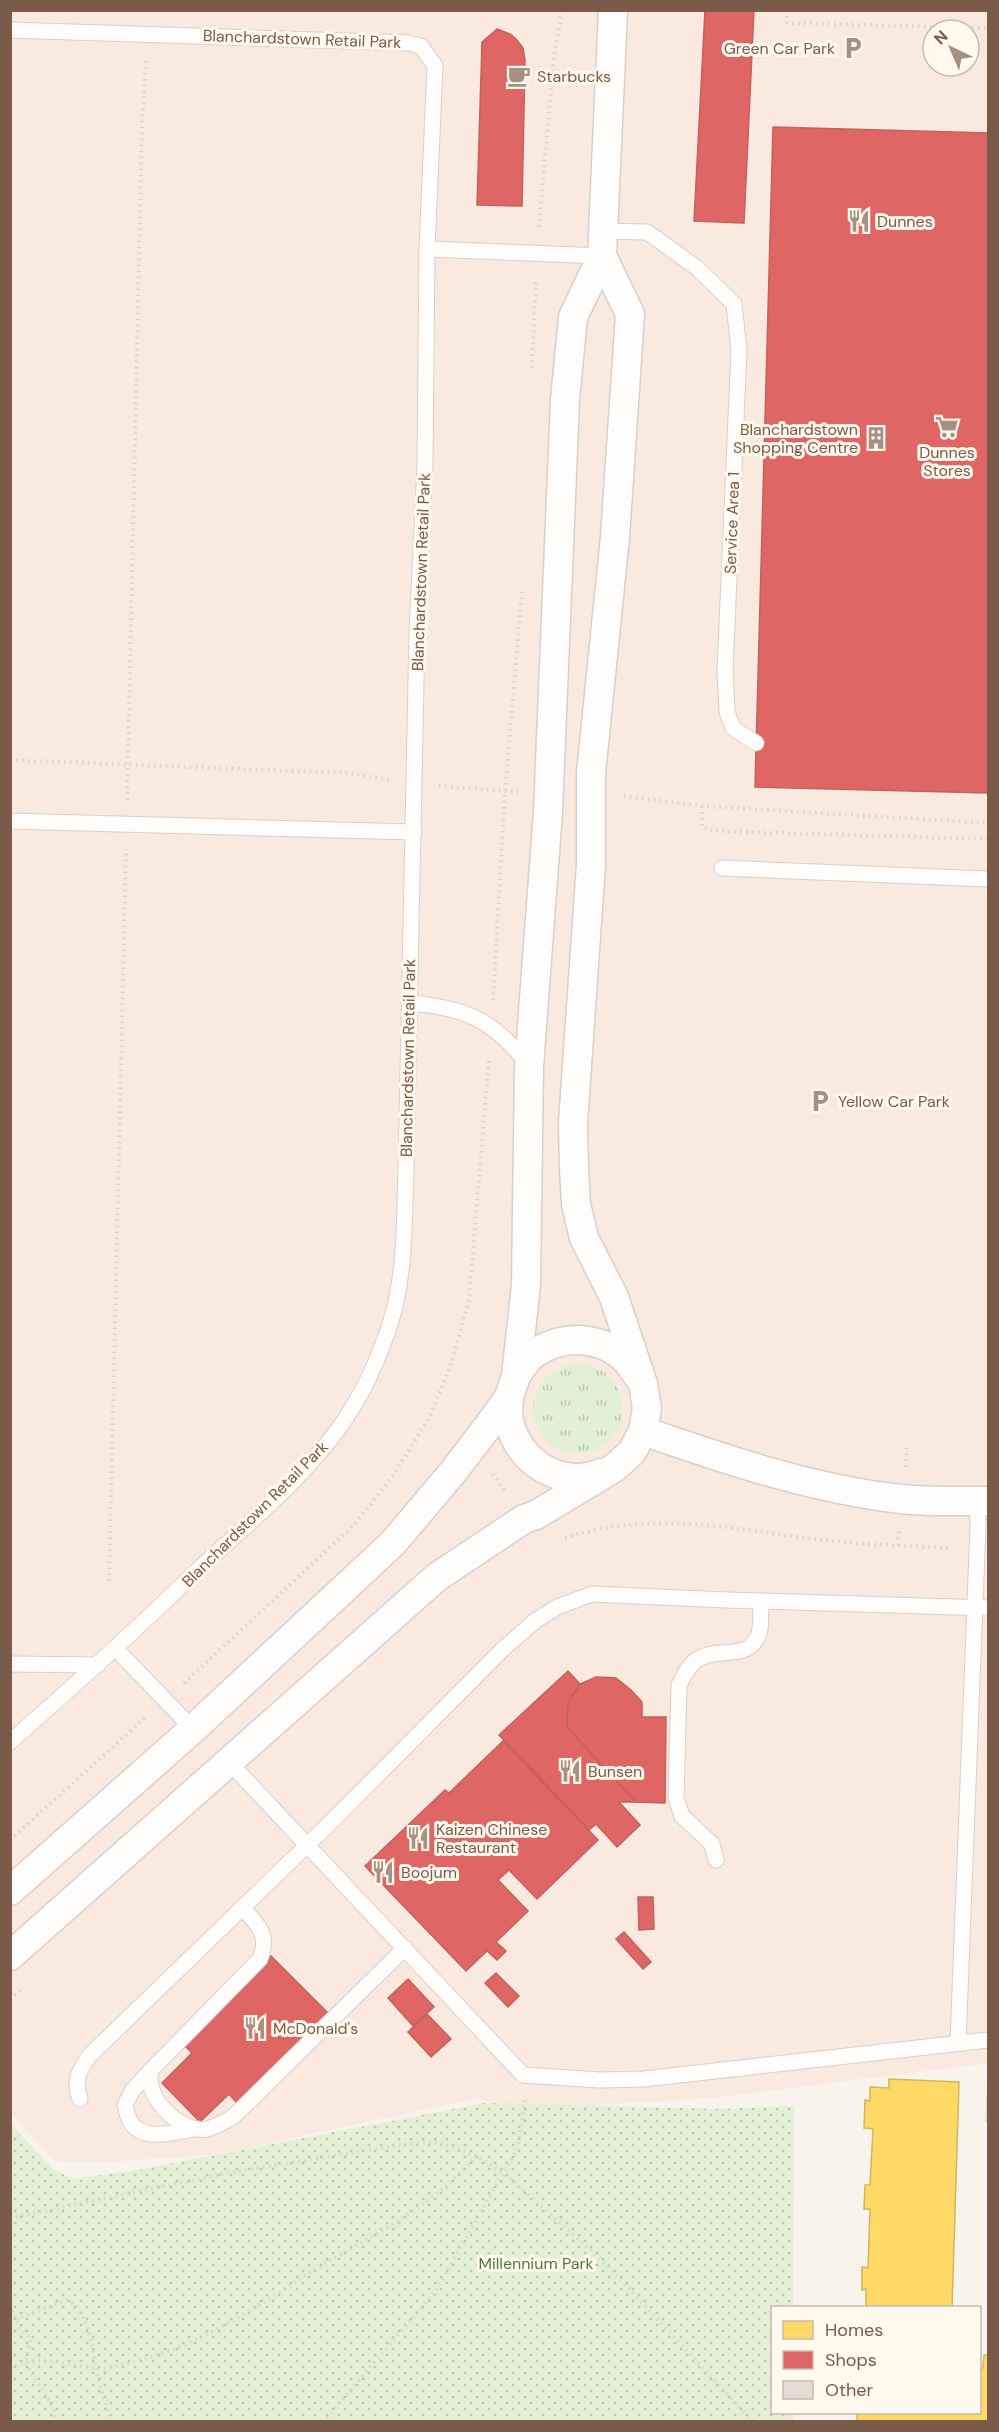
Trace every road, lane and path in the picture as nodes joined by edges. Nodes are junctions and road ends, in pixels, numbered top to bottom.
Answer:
1 (562, 10) edge
2 (613, 10) edge
3 (787, 10) edge
4 (988, 28) edge
5 (10, 30) edge
6 (602, 244) junction
7 (427, 249) junction
8 (537, 252) junction
9 (532, 371) dead end
10 (522, 582) dead end
11 (756, 743) dead end
12 (10, 760) edge
13 (415, 784) junction
14 (547, 790) junction
15 (506, 792) junction
16 (592, 792) junction
17 (702, 806) junction
18 (10, 821) edge
19 (988, 824) edge
20 (414, 832) junction
21 (988, 839) edge
22 (722, 868) dead end
23 (988, 879) edge
24 (410, 1003) junction
25 (492, 1026) junction
26 (529, 1066) junction
27 (643, 1384) junction
28 (512, 1386) junction
29 (643, 1431) junction
30 (614, 1468) junction
31 (983, 1501) edge
32 (564, 1539) dead end
33 (977, 1549) junction
34 (760, 1601) junction
35 (982, 1607) edge
36 (116, 1648) junction
37 (10, 1664) edge
38 (98, 1665) junction
39 (166, 1700) junction
40 (194, 1729) junction
41 (10, 1742) edge
42 (230, 1762) junction
43 (10, 1840) edge
44 (307, 1844) junction
45 (716, 1860) dead end
46 (10, 1891) edge
47 (242, 1907) junction
48 (405, 1948) junction
49 (10, 1956) edge
50 (988, 2040) edge
51 (958, 2043) junction
52 (150, 2072) junction
53 (523, 2075) junction
54 (80, 2099) dead end
55 (193, 2129) junction
56 (476, 2156) junction
57 (504, 2173) junction
58 (10, 2218) edge
59 (10, 2305) edge
60 (16, 2320) junction
61 (10, 2321) edge
62 (25, 2362) junction
63 (96, 2368) junction
64 (10, 2369) edge
65 (57, 2421) edge
66 (111, 2421) edge
67 (323, 2421) edge
68 (753, 2421) edge

1 - 8 path
2 - 6 street
3 - 4 path
5 - 7 lane, Blanchardstown Retail Park
6 - 8 lane
6 - 11 lane, Service Area 1
6 - 14 street
6 - 16 street
7 - 8 lane
7 - 13 lane, Blanchardstown Retail Park
8 - 9 path
10 - 15 path
12 - 13 path
13 - 15 path
13 - 20 lane, Blanchardstown Retail Park
14 - 15 path
14 - 26 street
15 - 25 path
16 - 17 path
16 - 27 street
17 - 19 path
17 - 21 path
18 - 20 lane
20 - 24 lane, Blanchardstown Retail Park
22 - 23 lane
24 - 25 lane
24 - 36 lane, Blanchardstown Retail Park
25 - 26 lane
25 - 39 path
26 - 28 street
27 - 28 street
27 - 29 street
28 - 30 street
28 - 40 street
29 - 30 street
29 - 31 street
30 - 42 street
31 - 33 lane
32 - 33 path
33 - 35 lane
34 - 35 lane
34 - 44 lane
34 - 45 lane
35 - 51 lane
36 - 38 lane, Blanchardstown Retail Park
36 - 39 lane
37 - 38 lane
38 - 41 lane, Blanchardstown Retail Park
39 - 40 lane
39 - 43 path
40 - 46 street
42 - 44 lane
42 - 49 street
44 - 47 lane
44 - 48 lane
47 - 52 lane
47 - 54 lane
48 - 53 lane
48 - 55 lane
50 - 51 lane
51 - 53 lane
52 - 55 lane
52 - 55 lane
53 - 57 path
56 - 57 path
56 - 58 path
56 - 63 path
57 - 67 path
57 - 68 path
59 - 60 path
60 - 61 path
60 - 62 path
60 - 63 path
62 - 63 path
62 - 64 path
62 - 65 path
63 - 66 path

